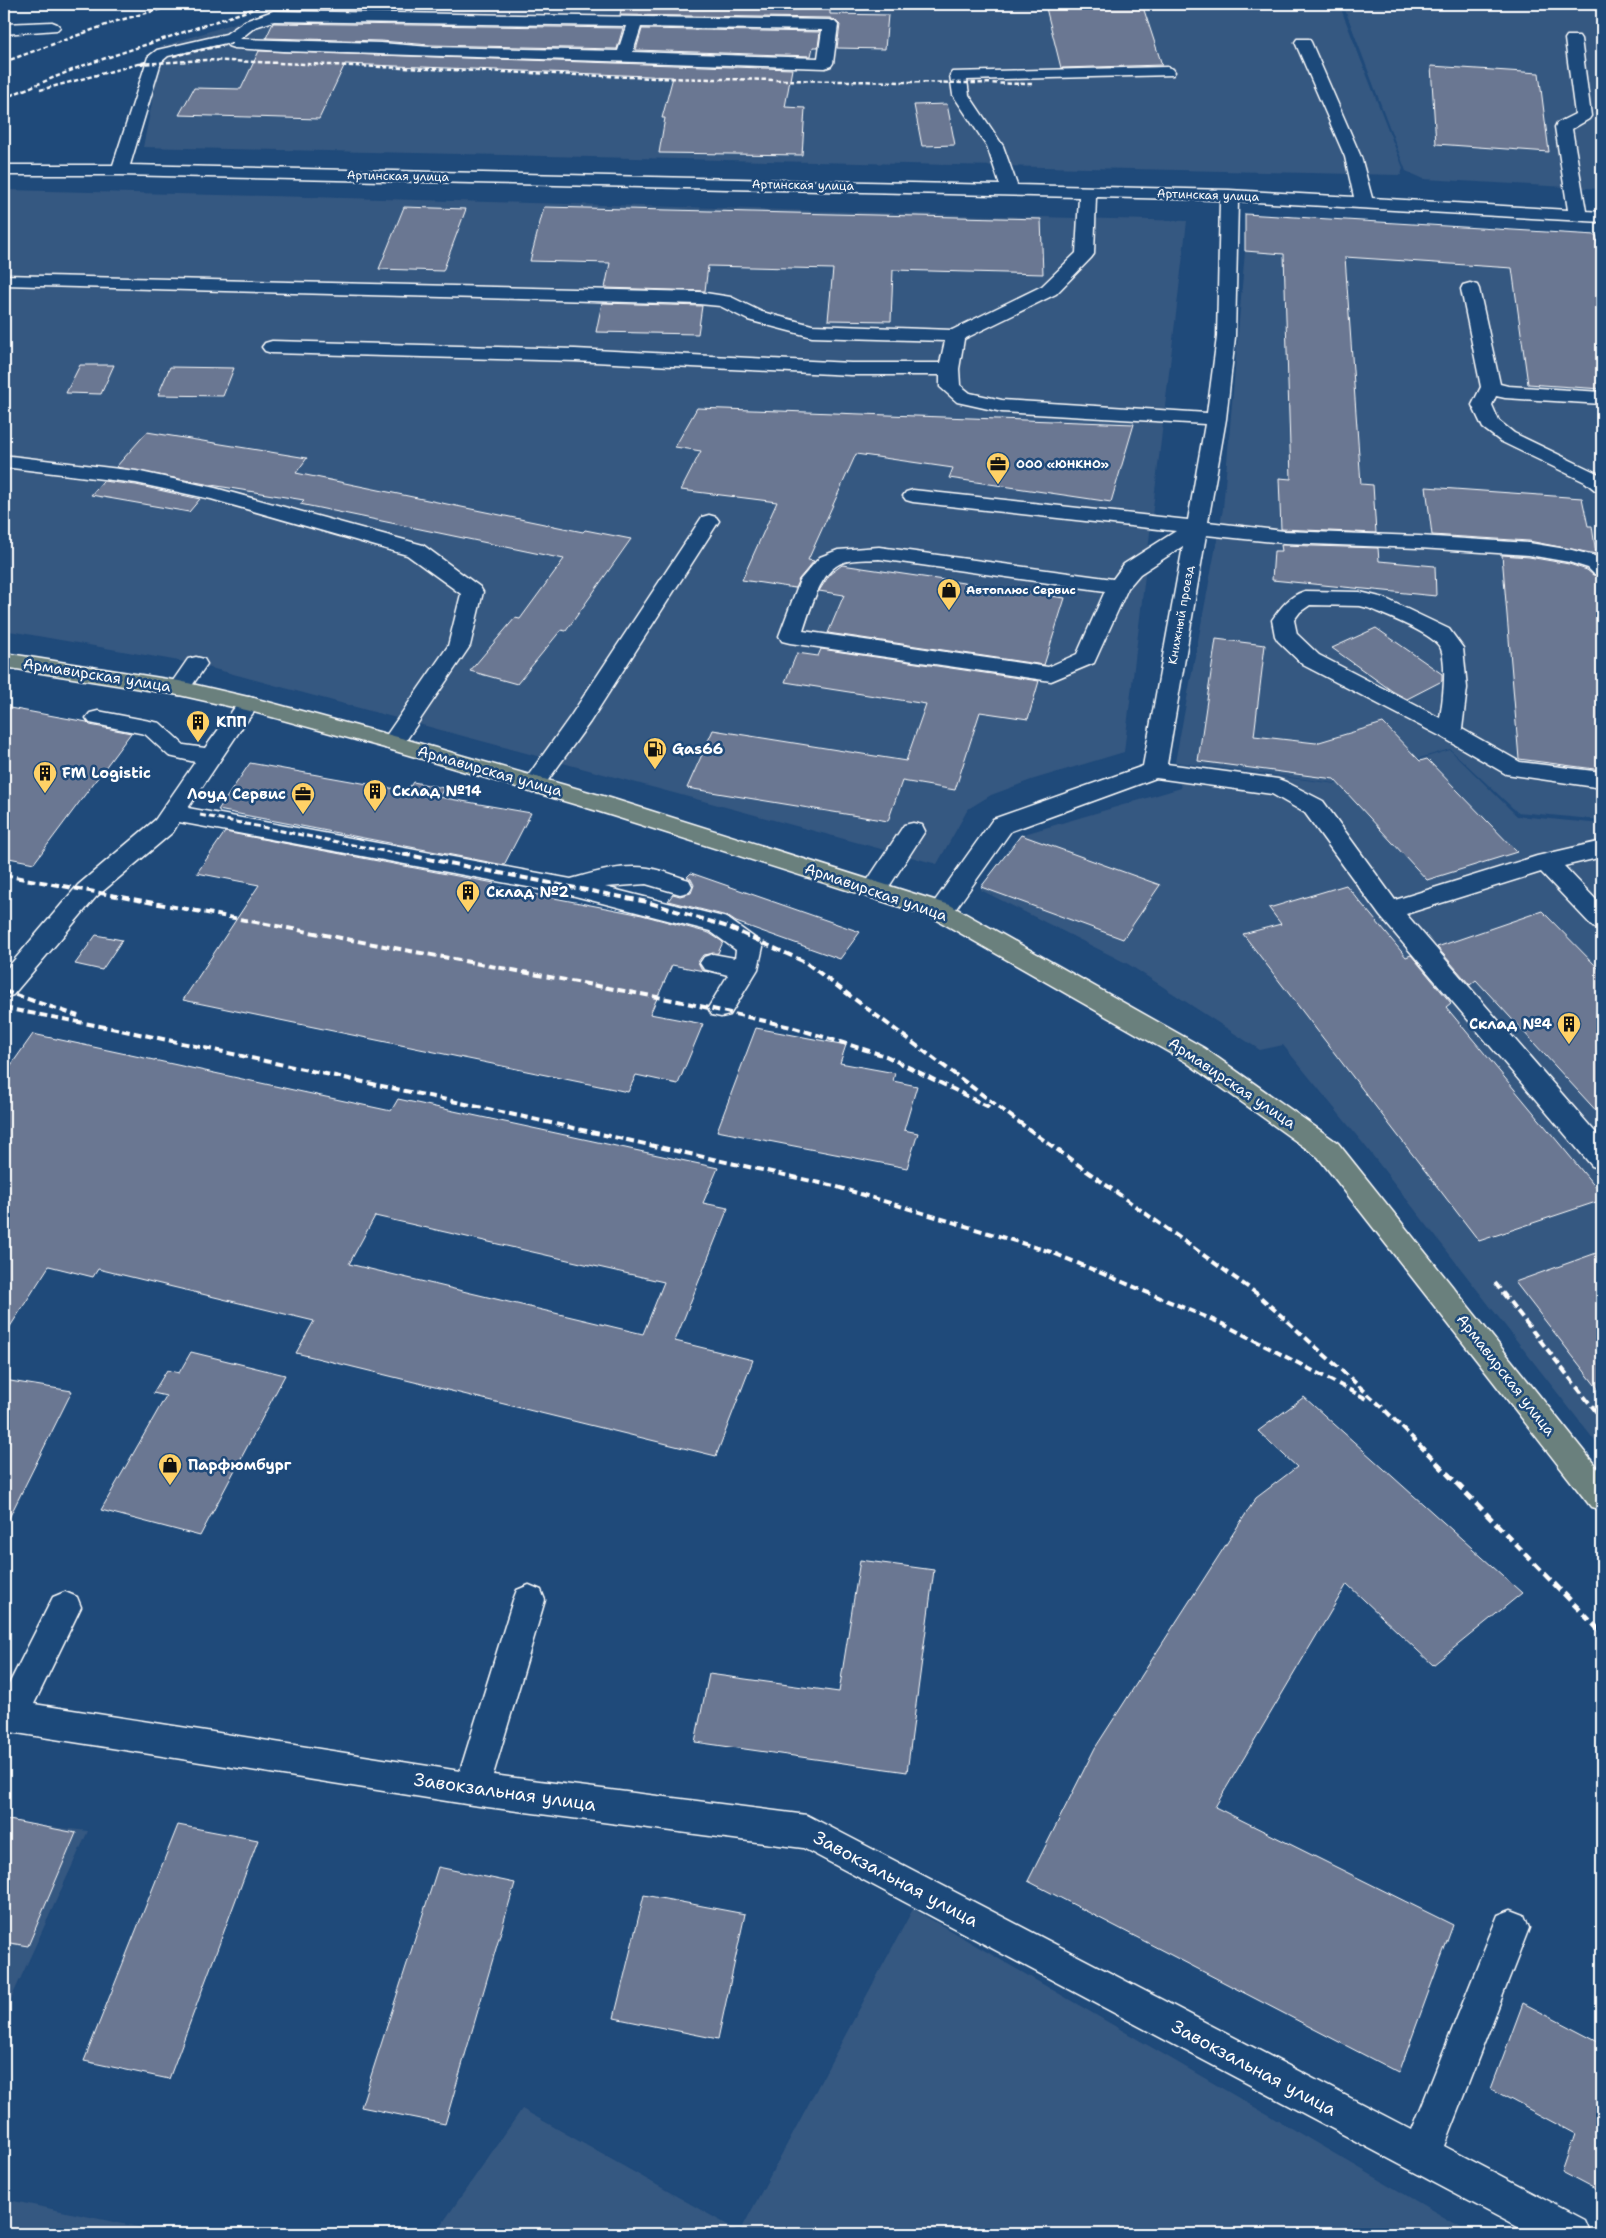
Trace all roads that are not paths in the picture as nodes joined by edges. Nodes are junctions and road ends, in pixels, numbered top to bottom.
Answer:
1 (635, 22) junction
2 (52, 27) dead end
3 (4, 29) edge
4 (231, 37) junction
5 (1573, 40) dead end
6 (1303, 42) dead end
7 (624, 56) junction
8 (1166, 72) dead end
9 (4, 170) edge
10 (120, 170) junction
11 (1010, 190) junction
12 (1088, 192) junction
13 (1229, 196) junction
14 (1364, 202) junction
15 (1578, 216) junction
16 (1602, 217) edge
17 (4, 280) edge
18 (1470, 289) dead end
19 (955, 336) junction
20 (272, 347) dead end
21 (949, 369) junction
22 (1491, 387) junction
23 (1602, 398) edge
24 (1216, 419) junction
25 (4, 464) edge
26 (1602, 486) edge
27 (913, 496) dead end
28 (709, 521) dead end
29 (1196, 528) junction
30 (1602, 570) edge
31 (1118, 586) junction
32 (4, 660) edge
33 (196, 664) dead end
34 (179, 688) junction
35 (249, 704) junction
36 (98, 718) dead end
37 (1450, 732) junction
38 (393, 743) junction
39 (211, 757) junction
40 (1154, 770) junction
41 (1602, 780) edge
42 (533, 785) junction
43 (173, 813) junction
44 (913, 831) dead end
45 (1602, 849) edge
46 (1546, 862) junction
47 (680, 886) dead end
48 (571, 887) junction
49 (874, 890) junction
50 (1389, 910) junction
51 (941, 911) junction
52 (1602, 921) edge
53 (713, 963) dead end
54 (745, 969) junction
55 (4, 989) edge
56 (721, 1008) dead end
57 (1602, 1159) edge
58 (1602, 1497) edge
59 (529, 1600) dead end
60 (65, 1607) dead end
61 (7, 1716) edge
62 (472, 1789) junction
63 (1511, 1928) dead end
64 (1421, 2156) junction
65 (1571, 2234) edge

1 - 4 street
1 - 7 street
1 - 7 street
2 - 3 street
4 - 7 street
4 - 10 street
5 - 15 street
6 - 14 street
8 - 11 street
9 - 10 street, Артинская улица
10 - 11 street, Артинская улица
11 - 12 street, Артинская улица
12 - 13 street, Артинская улица
12 - 19 street
13 - 14 street, Артинская улица
13 - 24 street, Книжный проезд
14 - 15 street, Артинская улица
15 - 16 street, Артинская улица
17 - 19 street
18 - 22 street
19 - 21 street
20 - 21 street
21 - 24 street
22 - 23 street
22 - 26 street
24 - 29 street, Книжный проезд
25 - 38 street
27 - 29 street
28 - 42 street
29 - 30 street
29 - 31 street
29 - 40 street, Книжный проезд
31 - 31 street
32 - 34 main road, Армавирская улица
33 - 34 street
34 - 35 main road, Армавирская улица
35 - 38 main road, Армавирская улица
35 - 39 street
36 - 39 street
37 - 37 street
37 - 41 street
38 - 42 main road, Армавирская улица
39 - 43 street
40 - 50 street
40 - 51 street
42 - 49 main road, Армавирская улица
43 - 48 street
43 - 55 street
44 - 49 street
45 - 46 street
46 - 50 street
46 - 52 street
47 - 48 street
48 - 54 street
49 - 51 main road, Армавирская улица
50 - 57 street
51 - 58 main road, Армавирская улица
53 - 54 street
54 - 56 street
59 - 62 street
60 - 61 street
61 - 62 street, Завокзальная улица
62 - 64 street, Завокзальная улица
63 - 64 street
64 - 65 street, Завокзальная улица

